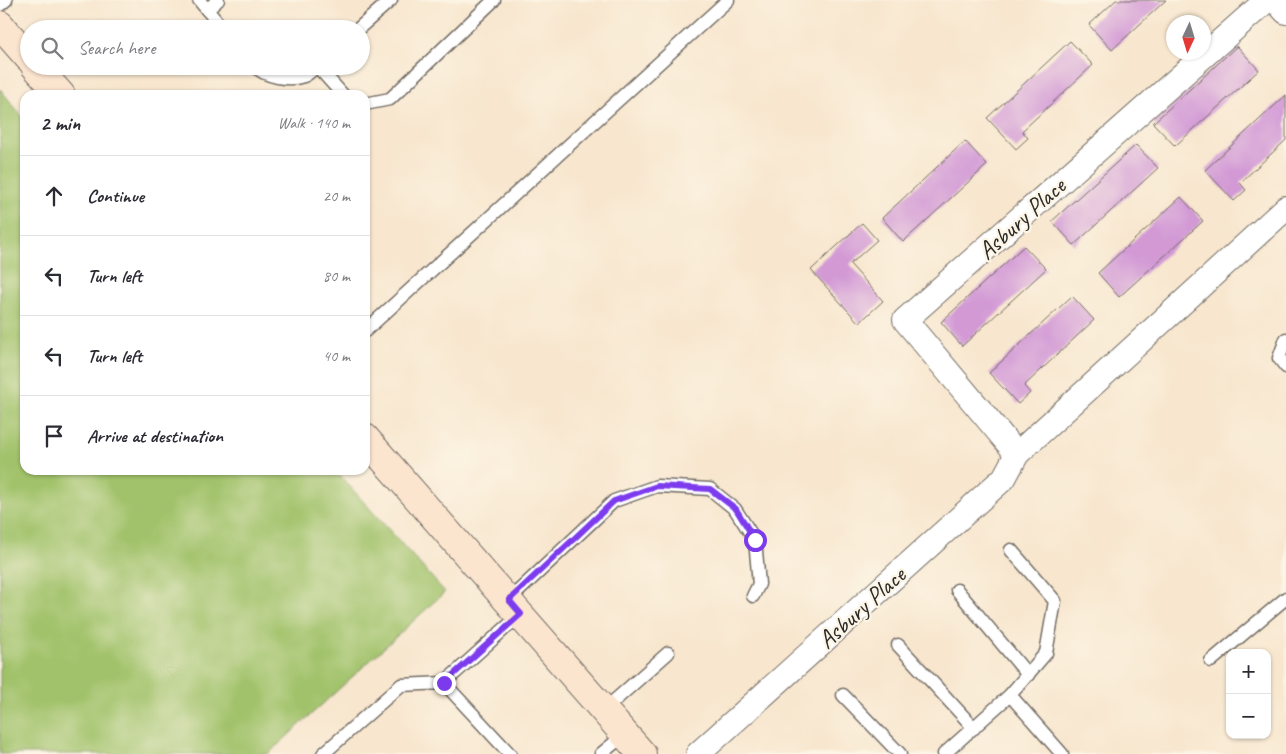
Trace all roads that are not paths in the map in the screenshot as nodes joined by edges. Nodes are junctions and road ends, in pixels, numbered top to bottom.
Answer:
1 (6, 0) edge
2 (218, 0) edge
3 (391, 0) edge
4 (494, 0) edge
5 (728, 0) edge
6 (1267, 0) edge
7 (1275, 0) edge
8 (0, 5) edge
9 (203, 5) edge
10 (1286, 12) edge
11 (216, 20) edge
12 (368, 20) edge
13 (0, 25) edge
14 (20, 48) edge
15 (44, 75) edge
16 (272, 75) edge
17 (306, 75) edge
18 (325, 75) edge
19 (57, 90) edge
20 (339, 90) edge
21 (370, 103) edge
22 (1286, 208) edge
23 (370, 326) edge
24 (1286, 339) edge
25 (1286, 367) edge
26 (370, 444) edge
27 (1017, 454) junction
28 (1011, 550) dead end
29 (957, 590) dead end
30 (753, 596) dead end
31 (1286, 598) edge
32 (515, 607) junction
33 (898, 646) dead end
34 (668, 653) dead end
35 (1212, 661) dead end
36 (1028, 674) junction
37 (444, 683) junction
38 (843, 695) dead end
39 (1010, 695) junction
40 (604, 710) junction
41 (974, 728) junction
42 (625, 734) junction
43 (323, 754) edge
44 (510, 754) edge
45 (601, 754) edge
46 (642, 754) edge
47 (698, 754) edge
48 (900, 754) edge
49 (944, 754) edge
50 (1062, 754) edge

1 - 8 lane
2 - 9 lane
3 - 12 lane
4 - 21 lane
5 - 23 lane
6 - 27 street, Asbury Place
7 - 10 street
9 - 11 lane
13 - 14 main road
15 - 19 main road
16 - 17 lane
18 - 20 lane
22 - 27 street, Asbury Place
24 - 25 lane
26 - 32 main road
27 - 47 street, Asbury Place
28 - 36 lane
29 - 36 lane
30 - 32 lane
31 - 35 lane
32 - 37 lane
32 - 40 main road
33 - 41 lane
34 - 40 lane
36 - 39 lane
37 - 43 lane
37 - 44 lane
38 - 48 lane
39 - 41 lane
39 - 50 lane
40 - 42 main road
41 - 49 lane
42 - 45 lane
42 - 46 main road

